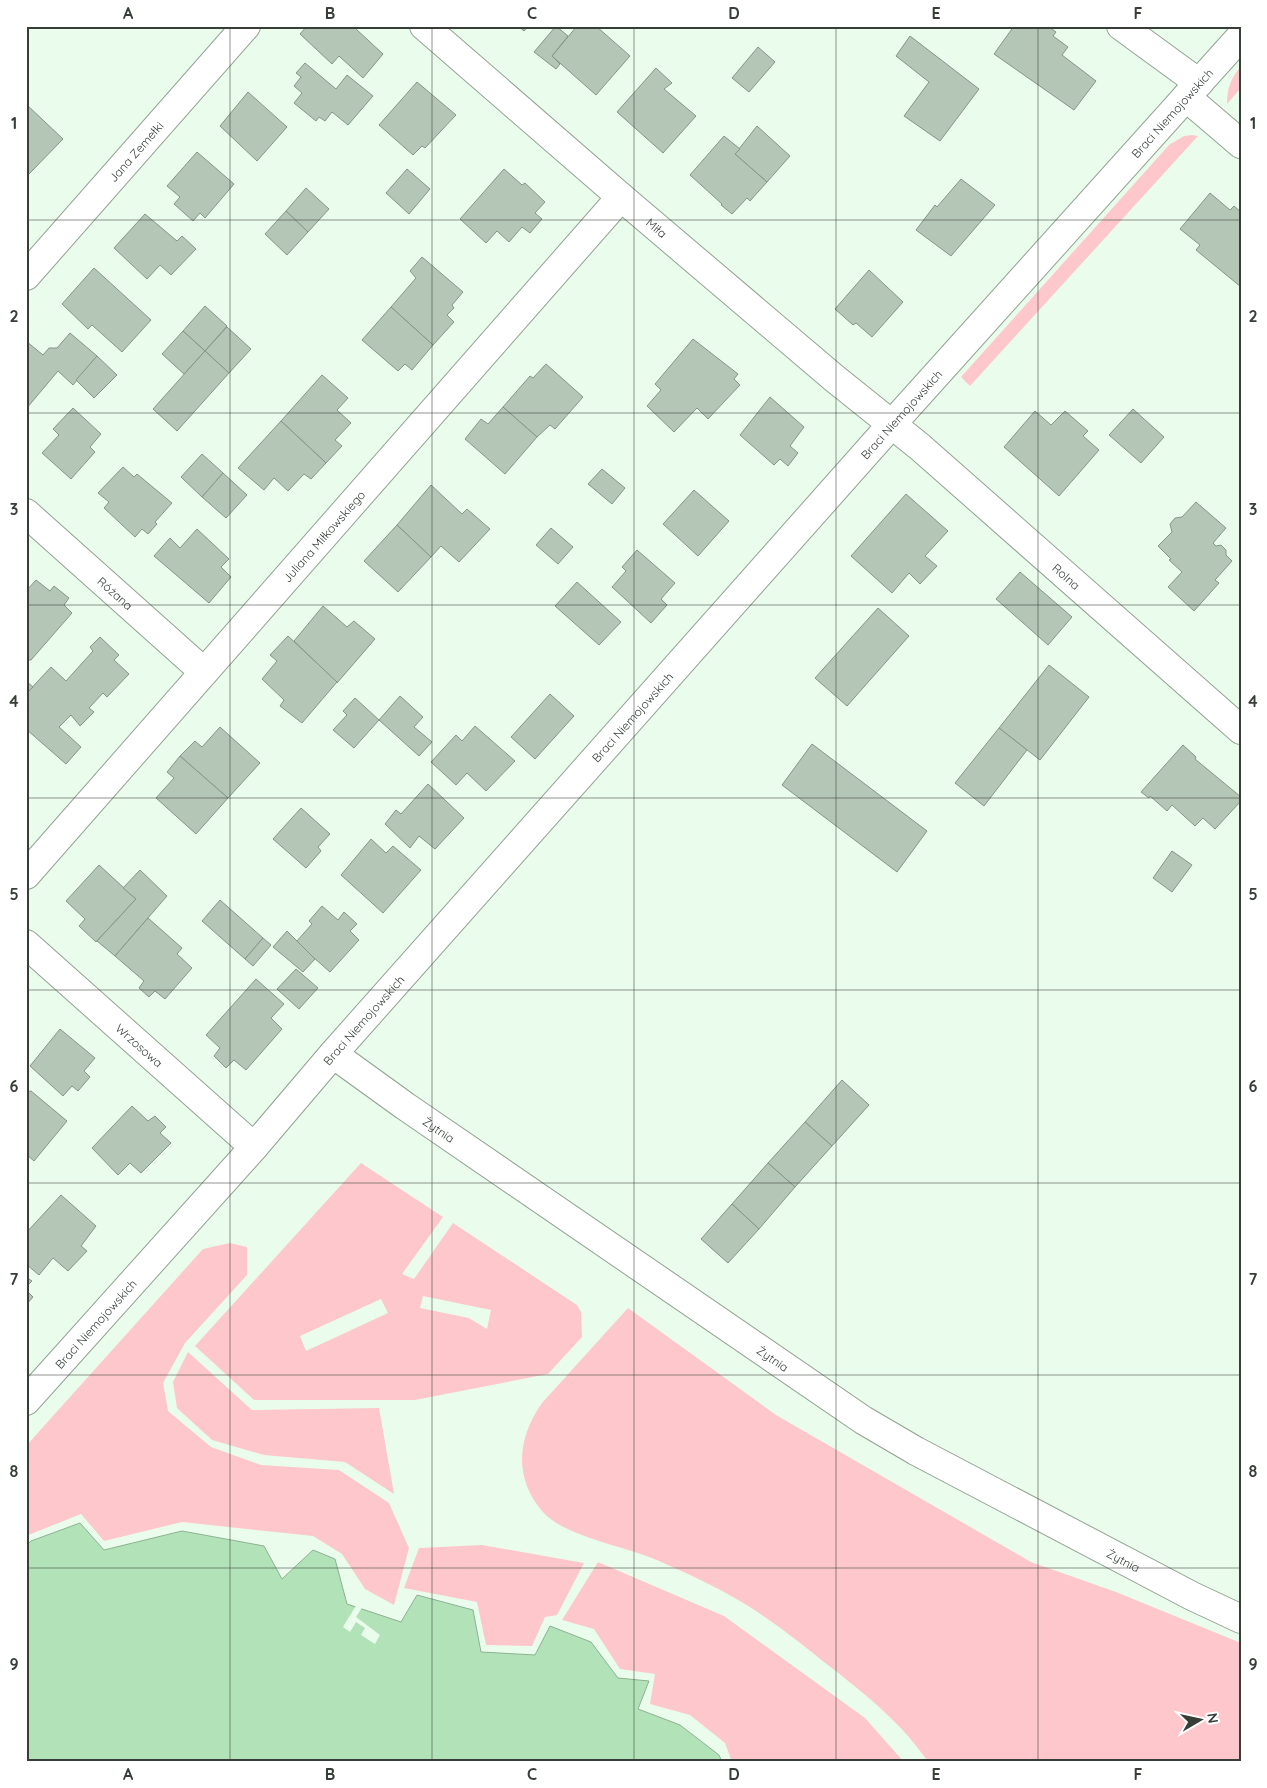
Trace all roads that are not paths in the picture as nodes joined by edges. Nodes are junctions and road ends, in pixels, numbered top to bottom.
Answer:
1 (246, 26) edge
2 (424, 26) edge
3 (1121, 26) edge
4 (1241, 36) edge
5 (1192, 90) junction
6 (1241, 144) edge
7 (621, 197) junction
8 (26, 276) edge
9 (892, 424) junction
10 (26, 513) edge
11 (204, 672) junction
12 (1241, 730) edge
13 (26, 874) edge
14 (26, 944) edge
15 (333, 1054) junction
16 (254, 1147) junction
17 (26, 1401) edge
18 (1241, 1619) edge

1 - 8 street, Jana Zemełki
2 - 7 street, Miła
3 - 5 street
4 - 5 street, Braci Niemojowskich
5 - 6 street
5 - 9 street, Braci Niemojowskich
7 - 9 street, Miła
7 - 11 street, Juliana Miłkowskiego
9 - 12 street, Rolna
9 - 15 street, Braci Niemojowskich
10 - 11 street, Różana
11 - 13 street, Juliana Miłkowskiego
14 - 16 street, Wrzosowa
15 - 16 street, Braci Niemojowskich
15 - 18 street, Żytnia
16 - 17 street, Braci Niemojowskich

